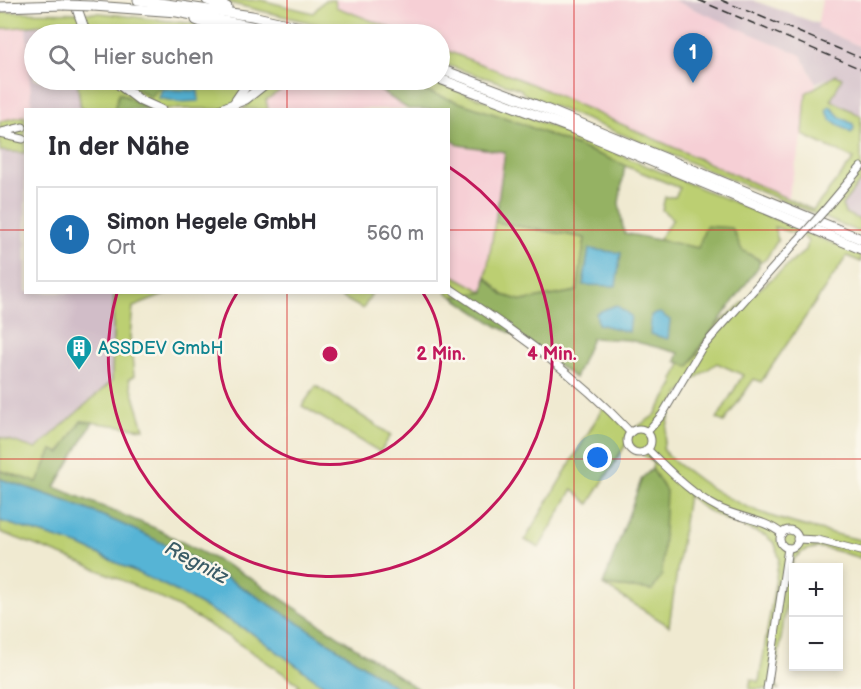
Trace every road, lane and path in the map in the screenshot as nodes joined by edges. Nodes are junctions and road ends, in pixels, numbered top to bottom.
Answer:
1 (74, 0) edge
2 (138, 0) edge
3 (207, 0) edge
4 (0, 7) edge
5 (177, 12) junction
6 (252, 16) junction
7 (82, 24) edge
8 (208, 24) edge
9 (240, 24) edge
10 (287, 24) edge
11 (450, 73) edge
12 (450, 83) edge
13 (126, 90) edge
14 (243, 90) edge
15 (257, 90) edge
16 (234, 103) junction
17 (157, 108) edge
18 (223, 108) edge
19 (24, 126) edge
20 (0, 134) edge
21 (24, 141) edge
22 (861, 167) edge
23 (861, 239) edge
24 (861, 249) edge
25 (450, 288) edge
26 (630, 432) junction
27 (647, 432) junction
28 (647, 449) junction
29 (782, 534) junction
30 (797, 539) junction
31 (788, 548) junction
32 (861, 551) edge
33 (767, 689) edge

1 - 7 highway
2 - 6 highway
3 - 6 highway
4 - 5 highway, bridge
5 - 8 highway
5 - 9 highway
6 - 10 highway
11 - 23 highway
12 - 24 highway
13 - 17 highway
14 - 16 highway
15 - 16 highway
16 - 18 highway
19 - 20 main road
19 - 21 main road
20 - 21 main road
22 - 27 main road, bridge
25 - 26 main road
26 - 27 main road
26 - 28 main road
27 - 28 main road
28 - 29 main road
29 - 30 main road
29 - 31 main road
30 - 31 main road
30 - 32 main road
31 - 33 main road

